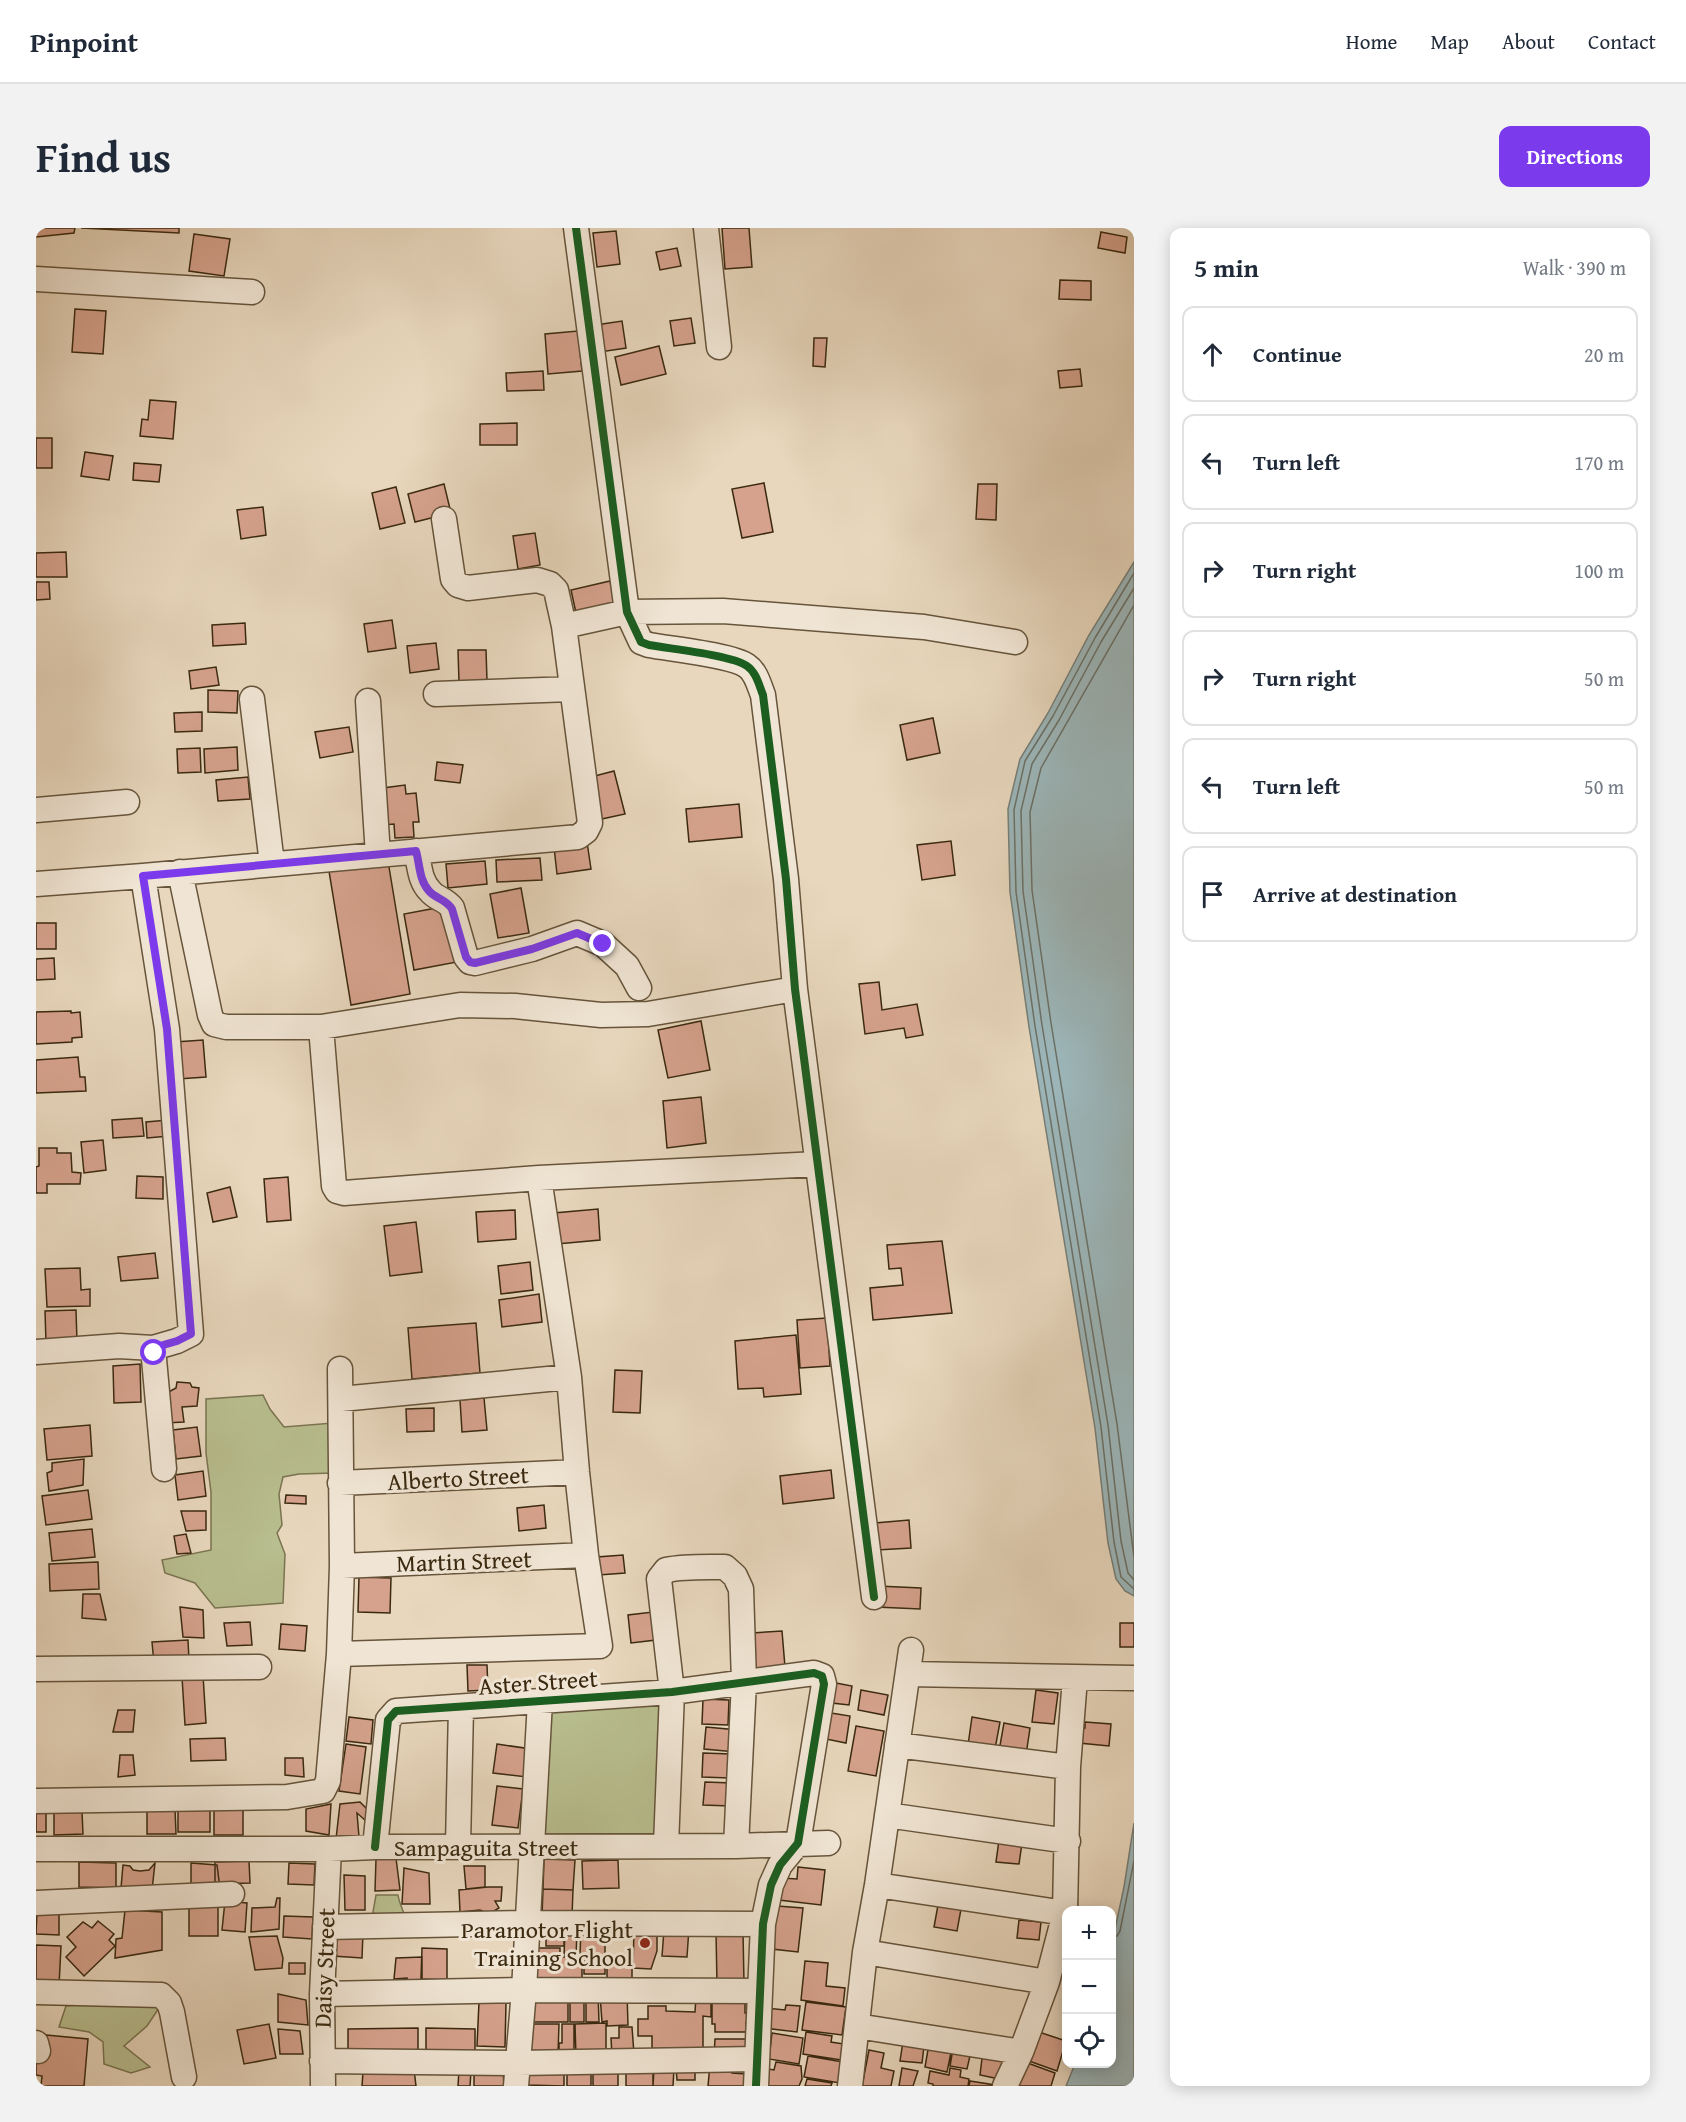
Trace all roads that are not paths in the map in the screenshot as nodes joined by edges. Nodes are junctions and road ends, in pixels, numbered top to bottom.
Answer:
1 (576, 228) edge
2 (706, 228) edge
3 (36, 279) edge
4 (252, 292) dead end
5 (720, 347) dead end
6 (444, 519) dead end
7 (627, 612) junction
8 (564, 626) junction
9 (1015, 642) dead end
10 (572, 689) junction
11 (436, 694) dead end
12 (252, 699) dead end
13 (368, 701) dead end
14 (127, 802) dead end
15 (36, 810) edge
16 (416, 851) junction
17 (378, 855) junction
18 (272, 864) junction
19 (180, 872) junction
20 (143, 876) junction
21 (36, 884) edge
22 (639, 988) dead end
23 (795, 989) junction
24 (321, 1027) junction
25 (817, 1164) junction
26 (539, 1178) junction
27 (153, 1348) junction
28 (36, 1352) edge
29 (340, 1369) dead end
30 (569, 1377) junction
31 (341, 1399) junction
32 (164, 1469) dead end
33 (577, 1472) junction
34 (340, 1483) junction
35 (586, 1556) junction
36 (342, 1566) junction
37 (874, 1597) dead end
38 (911, 1650) dead end
39 (339, 1654) junction
40 (259, 1667) dead end
41 (36, 1669) edge
42 (908, 1674) junction
43 (1075, 1678) junction
44 (1134, 1678) edge
45 (744, 1682) junction
46 (672, 1692) junction
47 (540, 1701) junction
48 (461, 1707) junction
49 (897, 1745) junction
50 (1068, 1767) junction
51 (36, 1801) edge
52 (887, 1815) junction
53 (1068, 1841) junction
54 (798, 1843) junction
55 (828, 1843) dead end
56 (458, 1846) junction
57 (666, 1846) junction
58 (736, 1846) junction
59 (375, 1847) junction
60 (532, 1847) junction
61 (36, 1849) edge
62 (329, 1850) junction
63 (877, 1885) junction
64 (232, 1894) dead end
65 (36, 1903) edge
66 (1065, 1906) edge
67 (1062, 1913) edge
68 (526, 1923) junction
69 (763, 1924) junction
70 (1062, 1924) edge
71 (325, 1927) junction
72 (865, 1952) junction
73 (1047, 1982) junction
74 (524, 1990) junction
75 (760, 1991) junction
76 (36, 1992) edge
77 (322, 1994) junction
78 (857, 2025) junction
79 (1021, 2052) junction
80 (757, 2059) junction
81 (322, 2061) junction
82 (517, 2074) edge
83 (184, 2077) dead end
84 (322, 2086) edge
85 (756, 2086) edge
86 (850, 2086) edge
87 (1005, 2086) edge

1 - 7 street
2 - 5 street
3 - 4 street
6 - 8 street
7 - 8 street
7 - 9 street
7 - 23 street
8 - 10 street
10 - 11 street
10 - 16 street
12 - 18 street
13 - 17 street
14 - 15 street
16 - 17 street
16 - 22 street
17 - 18 street
18 - 19 street
19 - 20 street
19 - 24 street
20 - 21 street
20 - 27 street
23 - 24 street
23 - 25 street
24 - 26 street
25 - 26 street
25 - 37 street
26 - 30 street
27 - 28 street
27 - 32 street
29 - 31 street
30 - 31 street
30 - 33 street
31 - 34 street
33 - 34 street, Alberto Street
33 - 35 street
34 - 36 street
35 - 36 street, Martin Street
35 - 39 street
36 - 39 street
38 - 42 street
39 - 51 street
40 - 41 street
42 - 43 street
42 - 49 street
43 - 44 street
43 - 50 street
45 - 46 street, Aster Street
45 - 46 street
45 - 54 street, Aster Street
45 - 58 street
46 - 47 street, Aster Street
46 - 57 street
47 - 48 street, Aster Street
47 - 60 street
48 - 56 street
48 - 59 street, Aster Street
49 - 50 street
49 - 52 street
50 - 53 street
52 - 53 street
52 - 63 street
53 - 66 street
54 - 55 street, Sampaguita Street
54 - 58 street, Sampaguita Street
54 - 69 street
56 - 59 street, Sampaguita Street
56 - 60 street, Sampaguita Street
57 - 58 street, Sampaguita Street
57 - 60 street, Sampaguita Street
59 - 62 street, Sampaguita Street
60 - 68 street
61 - 62 street, Sampaguita Street
62 - 71 street, Daisy Street
63 - 67 street
63 - 72 street
64 - 65 street
68 - 69 street
68 - 71 street
68 - 74 street
69 - 75 street
70 - 73 street
71 - 77 street, Daisy Street
72 - 73 street
72 - 78 street
73 - 79 street
74 - 75 street
74 - 77 street
74 - 82 street
75 - 80 street
76 - 83 street
77 - 81 street, Daisy Street
78 - 79 street
78 - 86 street
79 - 87 street
80 - 82 street
80 - 85 street
81 - 82 street
81 - 84 street, Daisy Street

